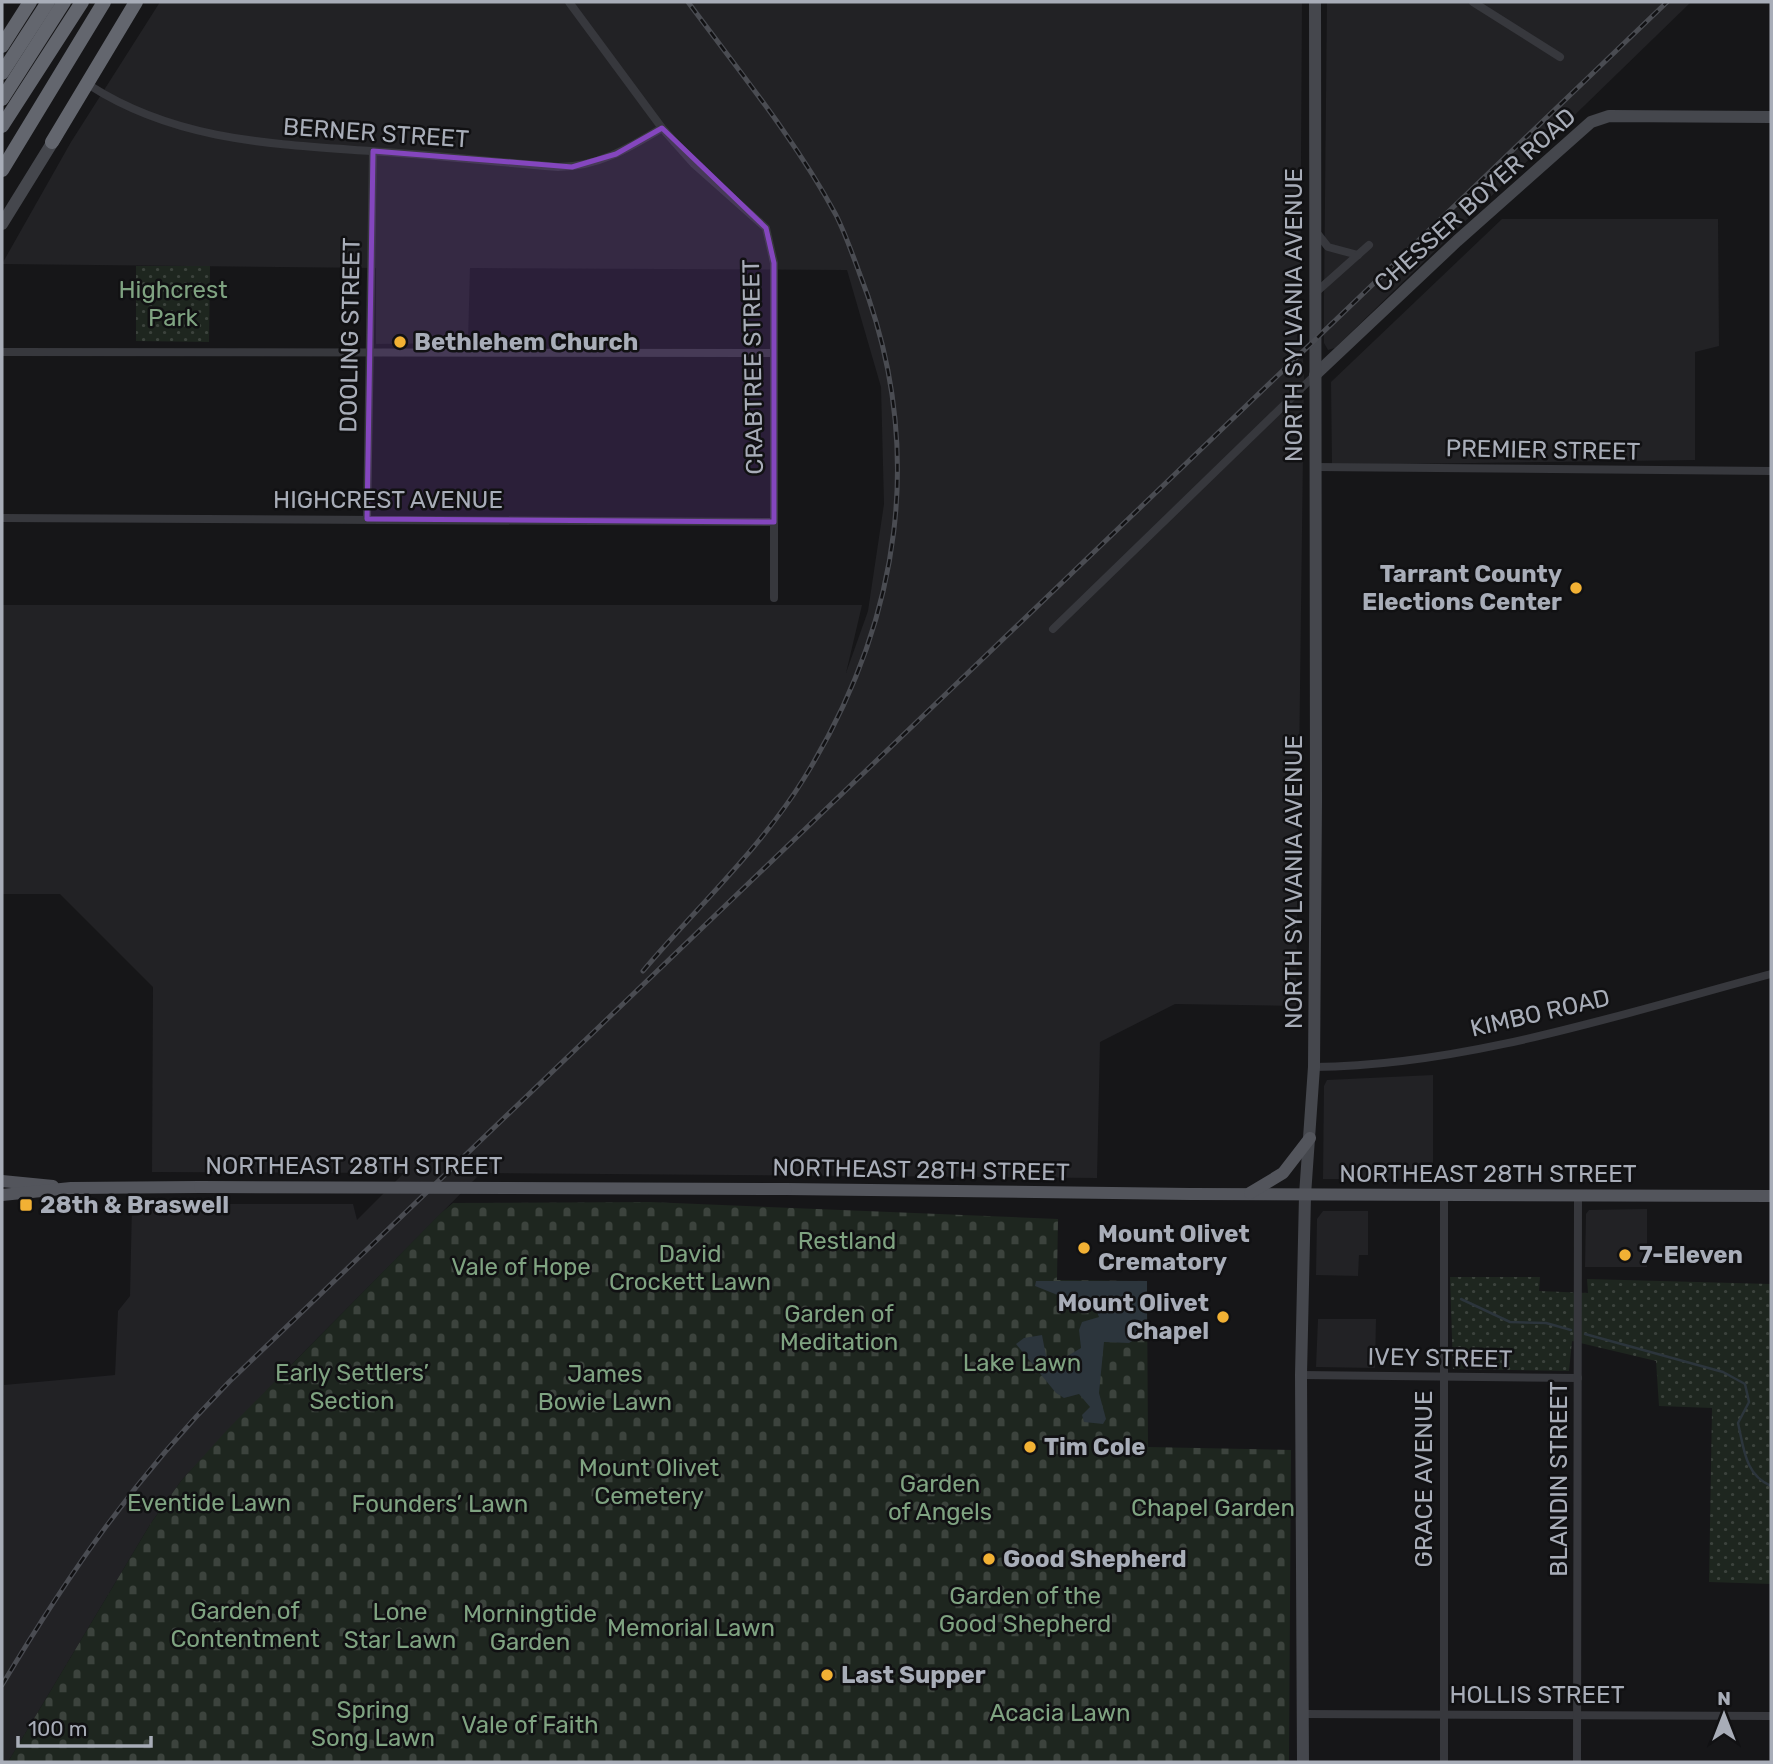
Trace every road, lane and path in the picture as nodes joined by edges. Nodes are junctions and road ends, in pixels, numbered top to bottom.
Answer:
1 (30, 2) edge
2 (47, 2) edge
3 (64, 2) edge
4 (82, 2) edge
5 (104, 2) edge
6 (136, 2) edge
7 (142, 2) edge
8 (569, 2) edge
9 (1315, 2) edge
10 (1473, 2) edge
11 (2, 46) edge
12 (1560, 57) dead end
13 (2, 73) edge
14 (89, 85) junction
15 (2, 99) edge
16 (1771, 117) edge
17 (2, 125) edge
18 (662, 128) junction
19 (52, 142) junction
20 (373, 151) junction
21 (2, 170) edge
22 (2, 225) edge
23 (1314, 228) junction
24 (1369, 245) dead end
25 (1358, 255) junction
26 (1314, 294) junction
27 (2, 352) edge
28 (369, 352) junction
29 (774, 352) junction
30 (1315, 375) junction
31 (1315, 467) junction
32 (1771, 471) edge
33 (2, 518) edge
34 (367, 519) junction
35 (774, 522) junction
36 (774, 598) dead end
37 (1052, 629) dead end
38 (1771, 974) edge
39 (1314, 1067) junction
40 (1310, 1138) junction
41 (2, 1181) edge
42 (71, 1188) junction
43 (2, 1195) edge
44 (1247, 1195) junction
45 (1305, 1195) junction
46 (1444, 1195) junction
47 (1578, 1195) junction
48 (1771, 1196) edge
49 (1301, 1375) junction
50 (1442, 1377) junction
51 (1578, 1378) junction
52 (1444, 1713) junction
53 (1303, 1714) junction
54 (1577, 1714) junction
55 (1771, 1716) edge
56 (1303, 1762) edge
57 (1444, 1762) edge
58 (1577, 1762) edge

1 - 11 highway
2 - 13 highway
3 - 15 highway
4 - 17 highway
5 - 21 highway
6 - 19 highway
7 - 14 main road
8 - 18 street, CRABTREE STREET
9 - 23 main road, NORTH SYLVANIA AVENUE
10 - 12 street
14 - 19 main road
14 - 20 street, BERNER STREET
16 - 30 main road, CHESSER BOYER ROAD
18 - 20 street, BERNER STREET
18 - 29 street, CRABTREE STREET
19 - 22 main road
20 - 28 street, DOOLING STREET
23 - 25 street
23 - 26 main road, NORTH SYLVANIA AVENUE
24 - 25 street
25 - 26 street
26 - 30 main road, NORTH SYLVANIA AVENUE
27 - 28 street
28 - 29 street
28 - 34 street, DOOLING STREET
29 - 35 street, CRABTREE STREET
30 - 31 main road, NORTH SYLVANIA AVENUE
30 - 37 street
31 - 32 street, PREMIER STREET
31 - 39 main road, NORTH SYLVANIA AVENUE
33 - 34 street, HIGHCREST AVENUE
34 - 35 street, HIGHCREST AVENUE
35 - 36 street, CRABTREE STREET
38 - 39 street, KIMBO ROAD
39 - 40 main road, NORTH SYLVANIA AVENUE
40 - 44 main road
40 - 45 main road, NORTH SYLVANIA AVENUE
41 - 42 main road, NORTHEAST 28TH STREET
42 - 43 main road, NORTHEAST 28TH STREET
42 - 44 main road, NORTHEAST 28TH STREET, bridge
44 - 45 main road, NORTHEAST 28TH STREET
45 - 46 main road, NORTHEAST 28TH STREET
45 - 49 main road, NORTH SYLVANIA AVENUE
46 - 47 main road, NORTHEAST 28TH STREET
46 - 50 street, GRACE AVENUE
47 - 48 main road, NORTHEAST 28TH STREET
47 - 51 street, BLANDIN STREET
49 - 50 street, IVEY STREET
49 - 53 main road, NORTH SYLVANIA AVENUE
50 - 51 street, IVEY STREET
50 - 52 street, GRACE AVENUE
51 - 54 street, BLANDIN STREET
52 - 53 street, HOLLIS STREET
52 - 54 street, HOLLIS STREET
52 - 57 street, GRACE AVENUE
53 - 56 main road, NORTH SYLVANIA AVENUE
54 - 55 street, HOLLIS STREET
54 - 58 street, BLANDIN STREET

